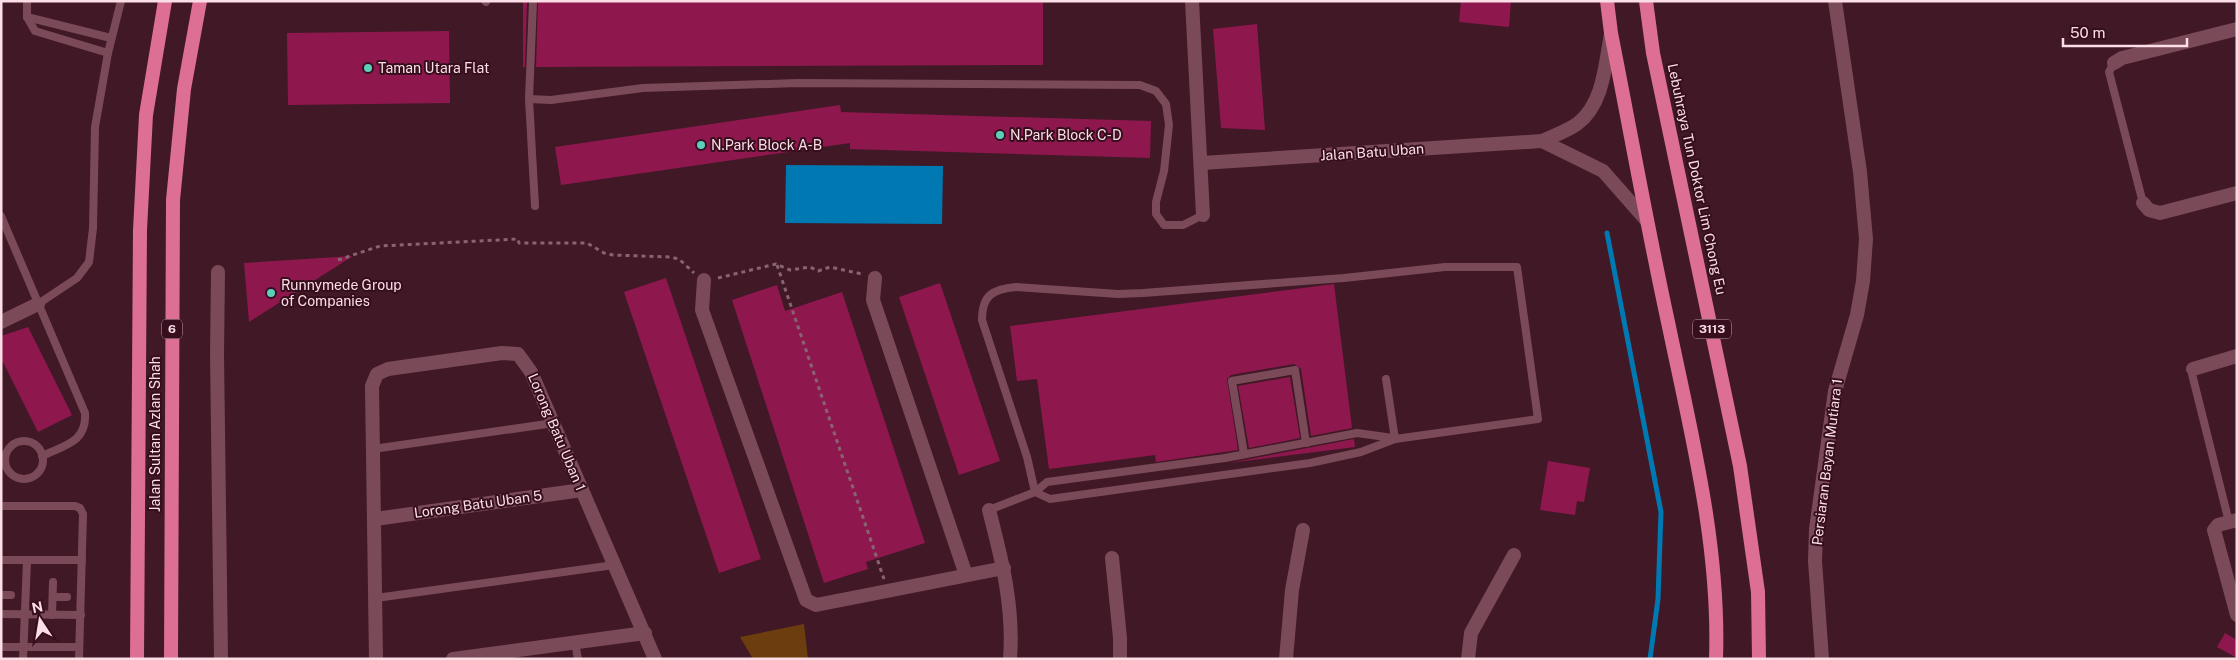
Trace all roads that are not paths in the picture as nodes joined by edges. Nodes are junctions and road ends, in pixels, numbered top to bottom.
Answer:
1 (27, 1) edge
2 (121, 1) edge
3 (165, 1) edge
4 (200, 1) edge
5 (1192, 1) edge
6 (1607, 1) edge
7 (1646, 1) edge
8 (1834, 1) edge
9 (532, 2) edge
10 (27, 17) junction
11 (2237, 29) edge
12 (1611, 33) junction
13 (111, 38) junction
14 (108, 53) junction
15 (2114, 63) joint
16 (529, 99) junction
17 (1542, 141) junction
18 (1202, 164) junction
19 (2237, 193) edge
20 (2143, 203) joint
21 (536, 206) dead end
22 (1203, 215) joint
23 (1, 216) edge
24 (1647, 221) junction
25 (218, 272) dead end
26 (875, 278) road end
27 (704, 280) road end
28 (38, 304) junction
29 (1, 322) edge
30 (2237, 356) edge
31 (2193, 369) joint
32 (1386, 379) dead end
33 (554, 423) junction
34 (1394, 439) junction
35 (1306, 443) junction
36 (373, 449) junction
37 (1244, 454) junction
38 (42, 456) junction
39 (4, 468) edge
40 (582, 490) junction
41 (1035, 492) junction
42 (1, 506) edge
43 (990, 510) joint
44 (374, 519) junction
45 (2233, 521) edge
46 (1303, 530) dead end
47 (1514, 555) dead end
48 (1112, 558) dead end
49 (1, 560) edge
50 (82, 560) junction
51 (27, 561) junction
52 (614, 565) junction
53 (1004, 568) junction
54 (966, 575) junction
55 (53, 582) dead end
56 (1, 595) edge
57 (11, 595) dead end
58 (53, 597) junction
59 (67, 597) dead end
60 (376, 598) junction
61 (1, 614) edge
62 (25, 614) junction
63 (52, 615) junction
64 (81, 615) junction
65 (2237, 615) edge
66 (645, 633) junction
67 (575, 643) junction
68 (1, 647) edge
69 (23, 647) junction
70 (80, 647) junction
71 (488, 656) edge
72 (23, 659) edge
73 (79, 659) edge
74 (137, 659) edge
75 (171, 659) edge
76 (222, 659) edge
77 (376, 659) edge
78 (453, 659) edge
79 (578, 659) edge
80 (655, 659) edge
81 (1010, 659) edge
82 (1120, 659) edge
83 (1286, 659) edge
84 (1468, 659) edge
85 (1716, 659) edge
86 (1759, 659) edge
87 (1822, 659) edge

1 - 10 lane
2 - 13 lane
3 - 74 highway, Jalan Sultan Azlan Shah
4 - 75 highway, Jalan Sultan Azlan Shah / 6
5 - 18 street
6 - 12 highway
7 - 86 highway, Lebuhraya Tun Doktor Lim Chong Eu / 3113
8 - 87 street, Persiaran Bayan Mutiara 1
9 - 16 lane
10 - 13 lane
10 - 14 lane
11 - 15 street
12 - 17 street, Jalan Batu Uban
12 - 24 highway
13 - 14 lane
14 - 28 lane
15 - 20 lane
16 - 21 lane
16 - 22 lane
17 - 18 street, Jalan Batu Uban
17 - 24 street
18 - 22 street
19 - 20 street
23 - 28 lane
24 - 85 highway
25 - 76 street
26 - 54 street
27 - 54 street
28 - 29 street
28 - 38 lane
30 - 31 street
31 - 45 lane
32 - 34 lane
33 - 36 lane
33 - 36 street, Lorong Batu Uban 1
33 - 40 street, Lorong Batu Uban 1
34 - 35 lane
34 - 41 lane
34 - 41 lane
35 - 37 lane
35 - 37 lane
36 - 44 street, Lorong Batu Uban 1
37 - 41 lane
38 - 39 lane
38 - 39 lane
40 - 44 street, Lorong Batu Uban 5
40 - 52 street, Lorong Batu Uban 1
41 - 43 lane
42 - 50 lane
43 - 53 street
44 - 60 street, Lorong Batu Uban 1
45 - 65 street
46 - 83 street
47 - 84 street
48 - 82 street
49 - 51 lane
50 - 51 lane
50 - 64 lane
51 - 62 lane
52 - 60 lane
52 - 66 street, Lorong Batu Uban 1
53 - 54 street
53 - 81 street
55 - 58 lane
56 - 57 lane
58 - 59 lane
58 - 63 lane
60 - 77 street, Lorong Batu Uban 1
61 - 62 lane
62 - 63 lane
62 - 69 lane
63 - 64 lane
64 - 70 lane
66 - 67 street
66 - 80 street, Lorong Batu Uban 1
67 - 71 street
67 - 79 lane
68 - 69 lane
69 - 70 lane
69 - 72 lane
70 - 73 lane
71 - 78 street

